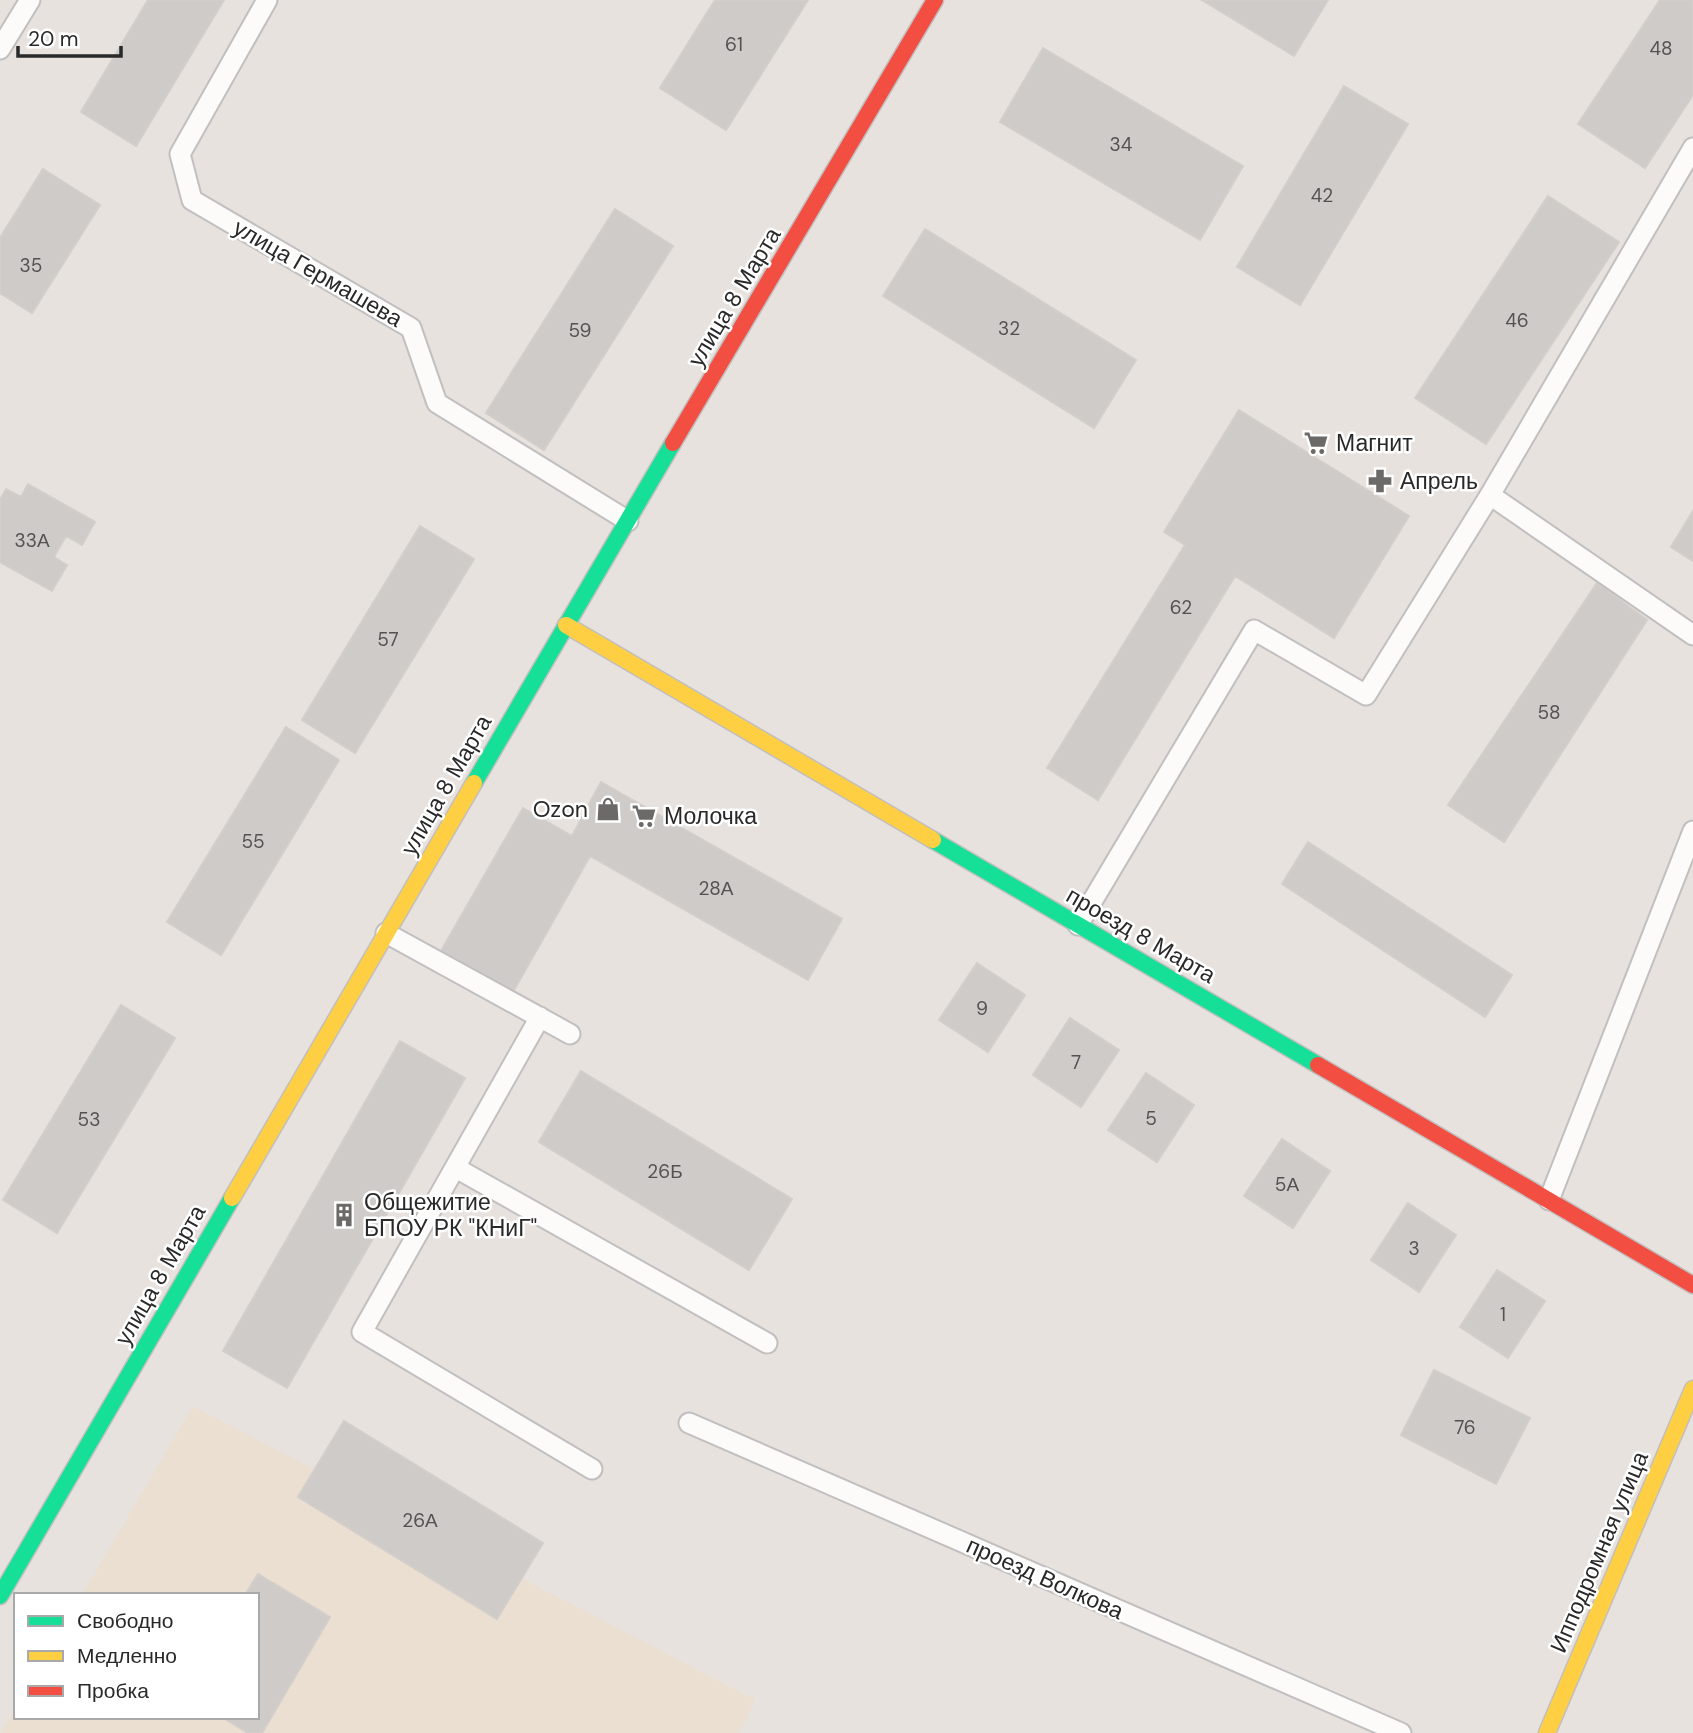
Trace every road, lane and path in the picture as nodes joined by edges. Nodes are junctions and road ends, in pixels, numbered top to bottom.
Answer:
1 (30, 0) edge
2 (267, 0) edge
3 (935, 0) edge
4 (0, 49) edge
5 (1693, 148) edge
6 (1490, 495) junction
7 (628, 522) junction
8 (566, 625) junction
9 (1693, 635) edge
10 (1693, 831) edge
11 (1078, 925) junction
12 (386, 933) junction
13 (541, 1017) junction
14 (570, 1034) dead end
15 (456, 1168) junction
16 (1549, 1200) junction
17 (1693, 1285) edge
18 (767, 1343) dead end
19 (1693, 1389) edge
20 (689, 1423) dead end
21 (592, 1469) dead end
22 (0, 1596) edge
23 (1401, 1733) edge
24 (1546, 1733) edge

1 - 4 lane
2 - 7 lane, улица Гермашева
3 - 7 street, улица 8 Марта
5 - 6 lane
6 - 9 lane
6 - 11 lane
7 - 8 street, улица 8 Марта
8 - 11 street, проезд 8 Марта
8 - 12 street, улица 8 Марта
10 - 16 lane
11 - 16 street, проезд 8 Марта
12 - 13 lane
12 - 22 street, улица 8 Марта
13 - 14 lane
13 - 15 lane
15 - 18 lane
15 - 21 lane
16 - 17 street, проезд 8 Марта
19 - 24 street, Ипподромная улица
20 - 23 lane, проезд Волкова

